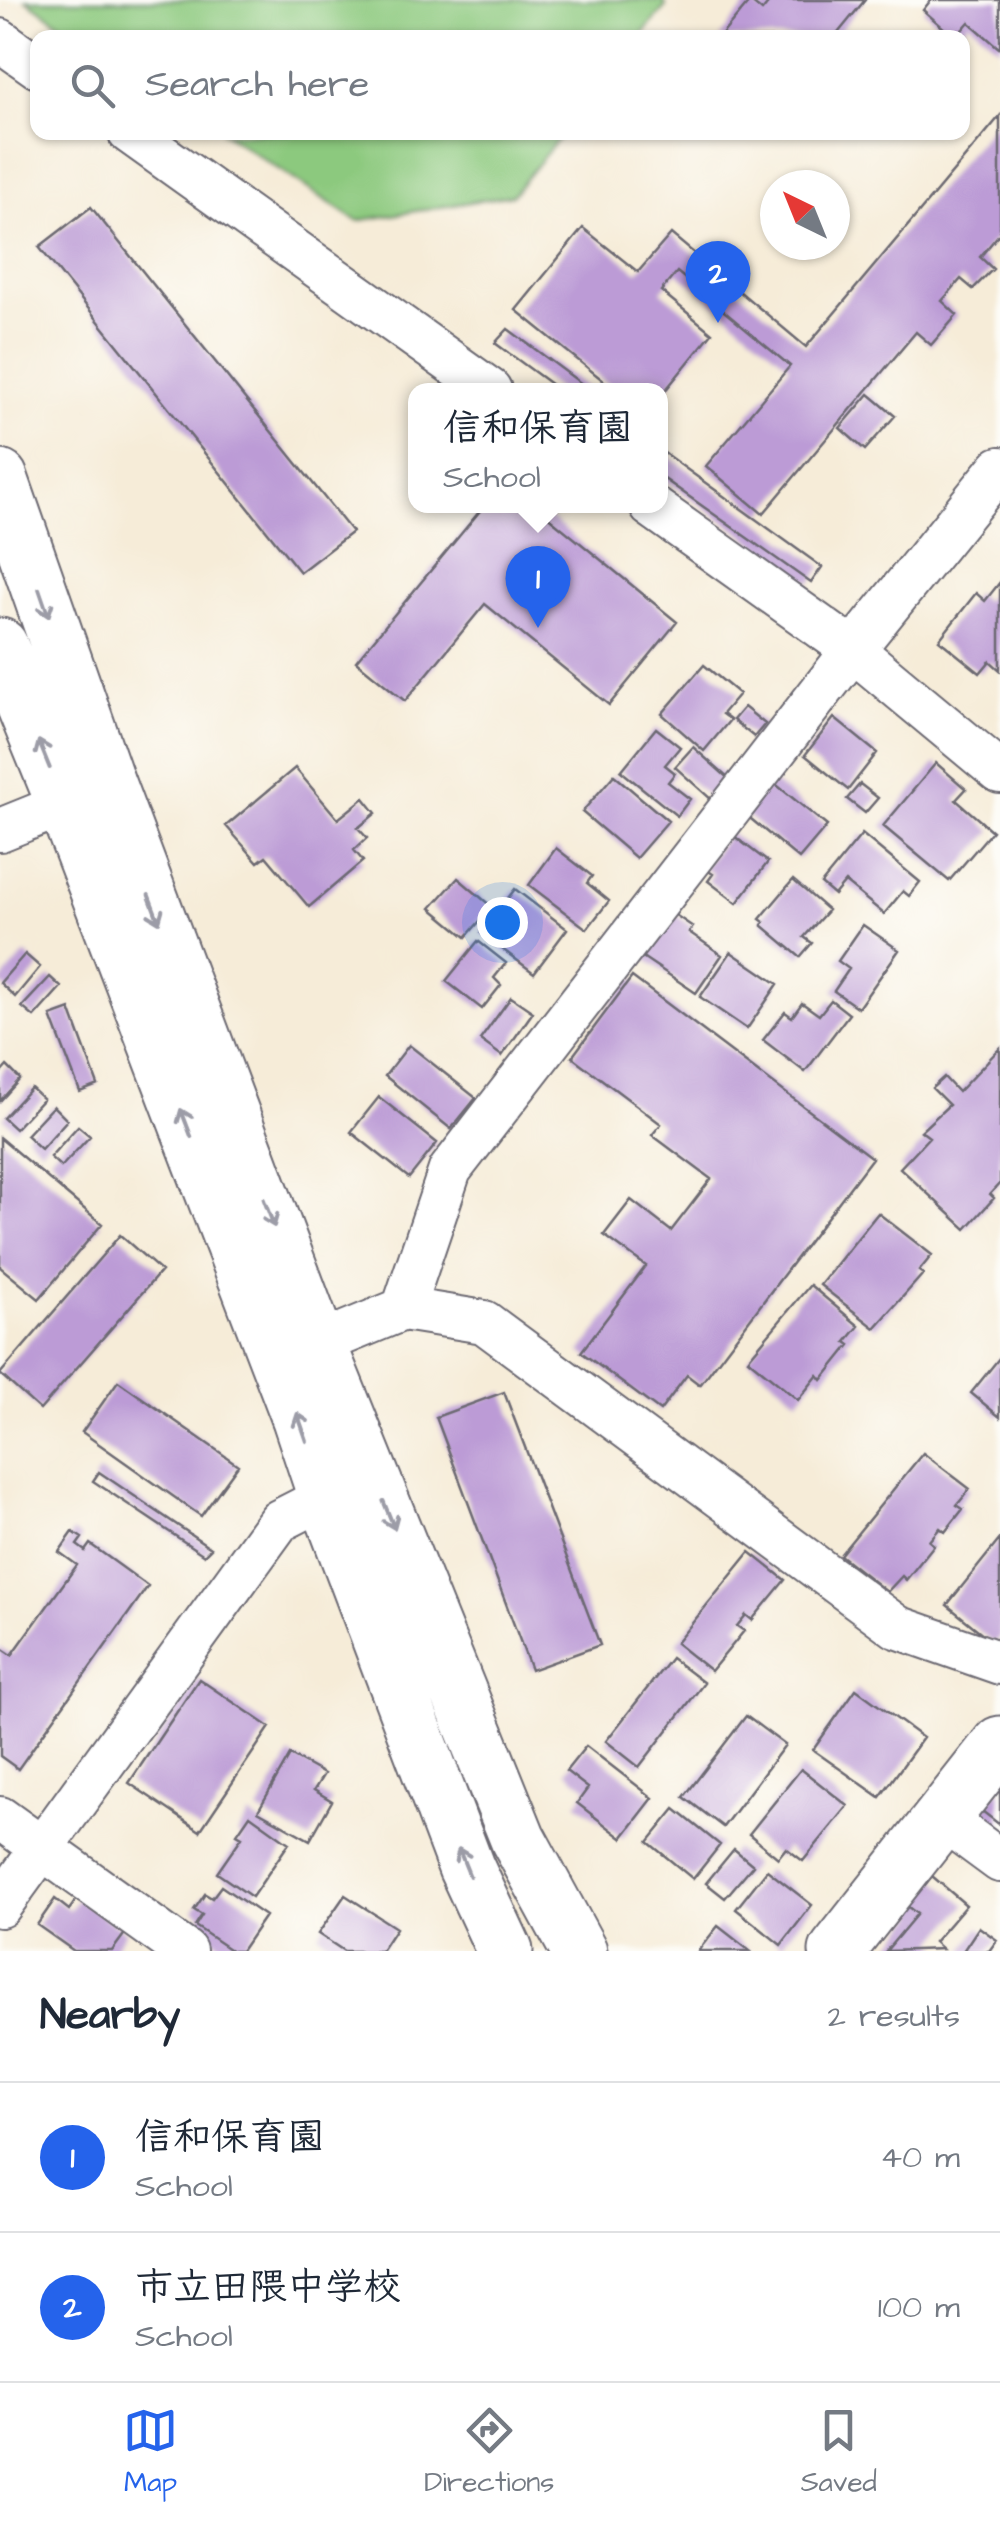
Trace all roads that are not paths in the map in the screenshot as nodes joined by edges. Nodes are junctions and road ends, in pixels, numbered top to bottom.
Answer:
1 (0, 40) edge
2 (30, 61) edge
3 (140, 140) edge
4 (480, 383) edge
5 (1000, 468) edge
6 (0, 478) edge
7 (661, 513) edge
8 (0, 646) edge
9 (852, 650) junction
10 (1000, 772) edge
11 (86, 795) junction
12 (0, 830) edge
13 (403, 1308) junction
14 (318, 1344) junction
15 (326, 1496) junction
16 (1000, 1663) edge
17 (1000, 1744) edge
18 (0, 1818) edge
19 (942, 1819) junction
20 (42, 1849) junction
21 (1000, 1861) edge
22 (0, 1906) edge
23 (185, 1951) edge
24 (505, 1951) edge
25 (579, 1951) edge
26 (838, 1951) edge

1 - 2 street
3 - 4 street
5 - 9 street
6 -> 11 street
7 - 9 street
11 -> 8 street
9 - 10 street
9 - 13 street
11 - 12 street
11 -> 14 street
15 -> 11 street
13 - 14 street
13 - 16 street
14 -> 25 street
15 - 20 street
24 -> 15 street
17 - 19 street
18 - 20 street
19 - 21 street
19 - 26 street
20 - 22 street
20 - 23 street

